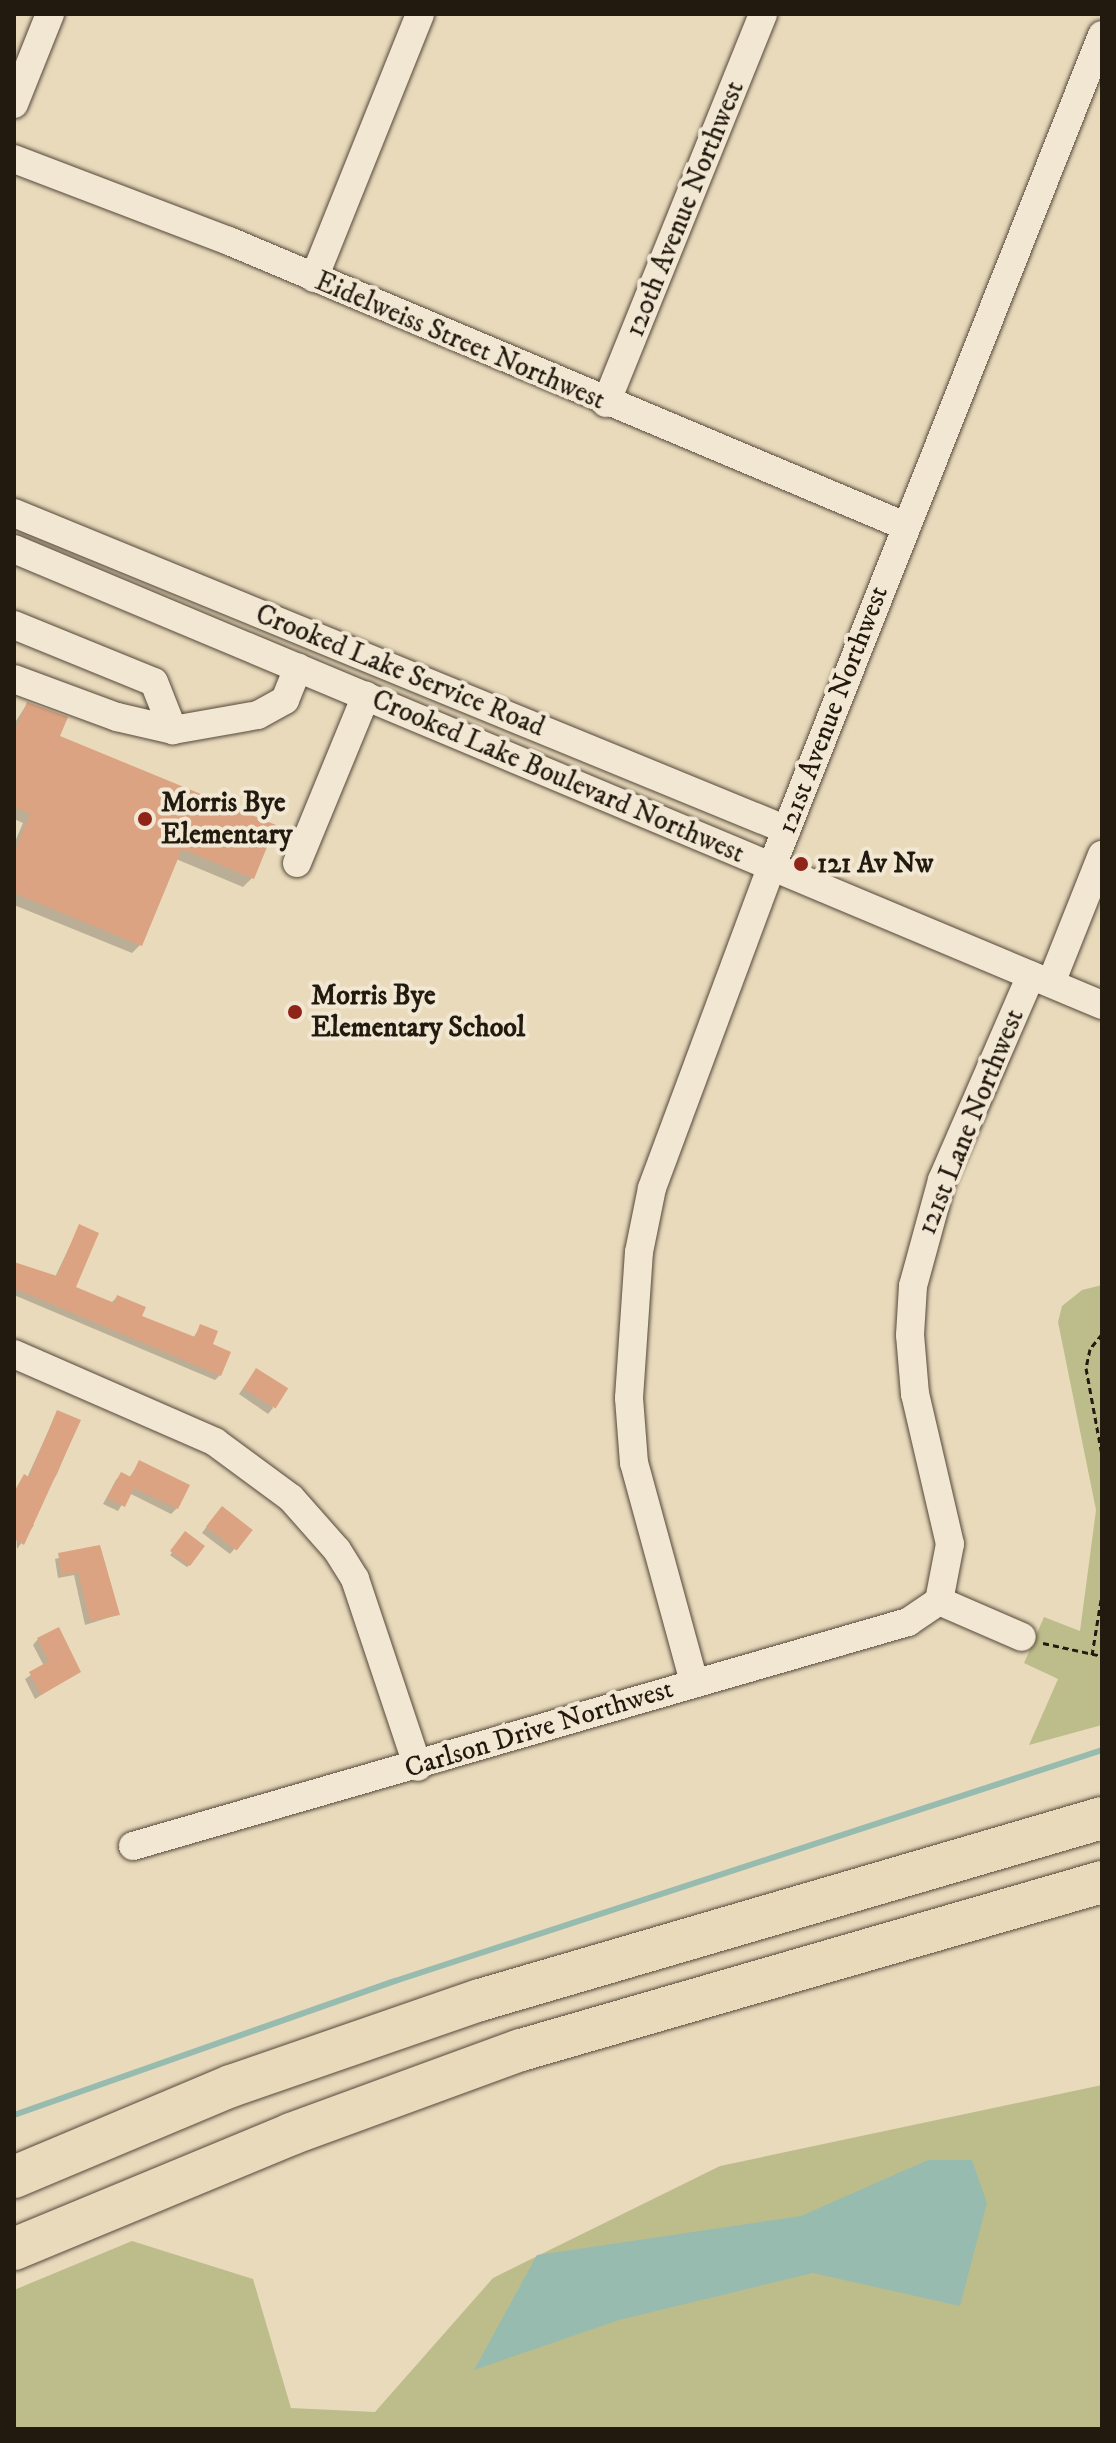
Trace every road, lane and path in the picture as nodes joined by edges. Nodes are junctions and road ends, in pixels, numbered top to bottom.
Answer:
1 (50, 14) edge
2 (420, 14) edge
3 (763, 14) edge
4 (1102, 35) edge
5 (14, 104) edge
6 (14, 159) edge
7 (314, 278) junction
8 (606, 403) junction
9 (14, 513) edge
10 (905, 526) junction
11 (14, 549) edge
12 (14, 625) edge
13 (298, 668) junction
14 (14, 679) edge
15 (366, 696) junction
16 (173, 730) junction
17 (787, 830) junction
18 (1102, 855) edge
19 (297, 863) dead end
20 (772, 866) junction
21 (1041, 979) junction
22 (1102, 1005) edge
23 (1102, 1334) edge
24 (16, 1360) edge
25 (1102, 1455) edge
26 (1102, 1594) edge
27 (939, 1601) junction
28 (1022, 1637) joint
29 (1092, 1655) junction
30 (1102, 1656) edge
31 (694, 1682) junction
32 (418, 1767) junction
33 (1102, 1818) edge
34 (133, 1846) dead end
35 (1102, 1882) edge
36 (14, 2177) edge
37 (14, 2249) edge

1 - 5 street
2 - 7 street
3 - 8 street, 120th Avenue Northwest
4 - 10 street, 121st Avenue Northwest
6 - 7 street, Eidelweiss Street Northwest
7 - 8 street, Eidelweiss Street Northwest
8 - 10 street, Eidelweiss Street Northwest
9 - 17 street, Crooked Lake Service Road
10 - 17 street, 121st Avenue Northwest
11 - 13 street, Crooked Lake Boulevard Northwest
12 - 16 street
13 - 15 street, Crooked Lake Boulevard Northwest
13 - 16 street
14 - 16 street
15 - 19 street
15 - 20 street, Crooked Lake Boulevard Northwest
17 - 20 street, 121st Avenue Northwest
18 - 21 street, 121st Lane Northwest
20 - 21 street, Crooked Lake Boulevard Northwest
20 - 31 street, 121st Avenue Northwest
21 - 22 street, Crooked Lake Boulevard Northwest
21 - 27 street, 121st Lane Northwest
23 - 25 path
24 - 32 street
26 - 29 path
27 - 28 street
27 - 31 street, Carlson Drive Northwest
28 - 29 path
29 - 30 path
31 - 32 street, Carlson Drive Northwest
32 - 34 street, Carlson Drive Northwest
33 - 36 highway
35 - 37 highway

